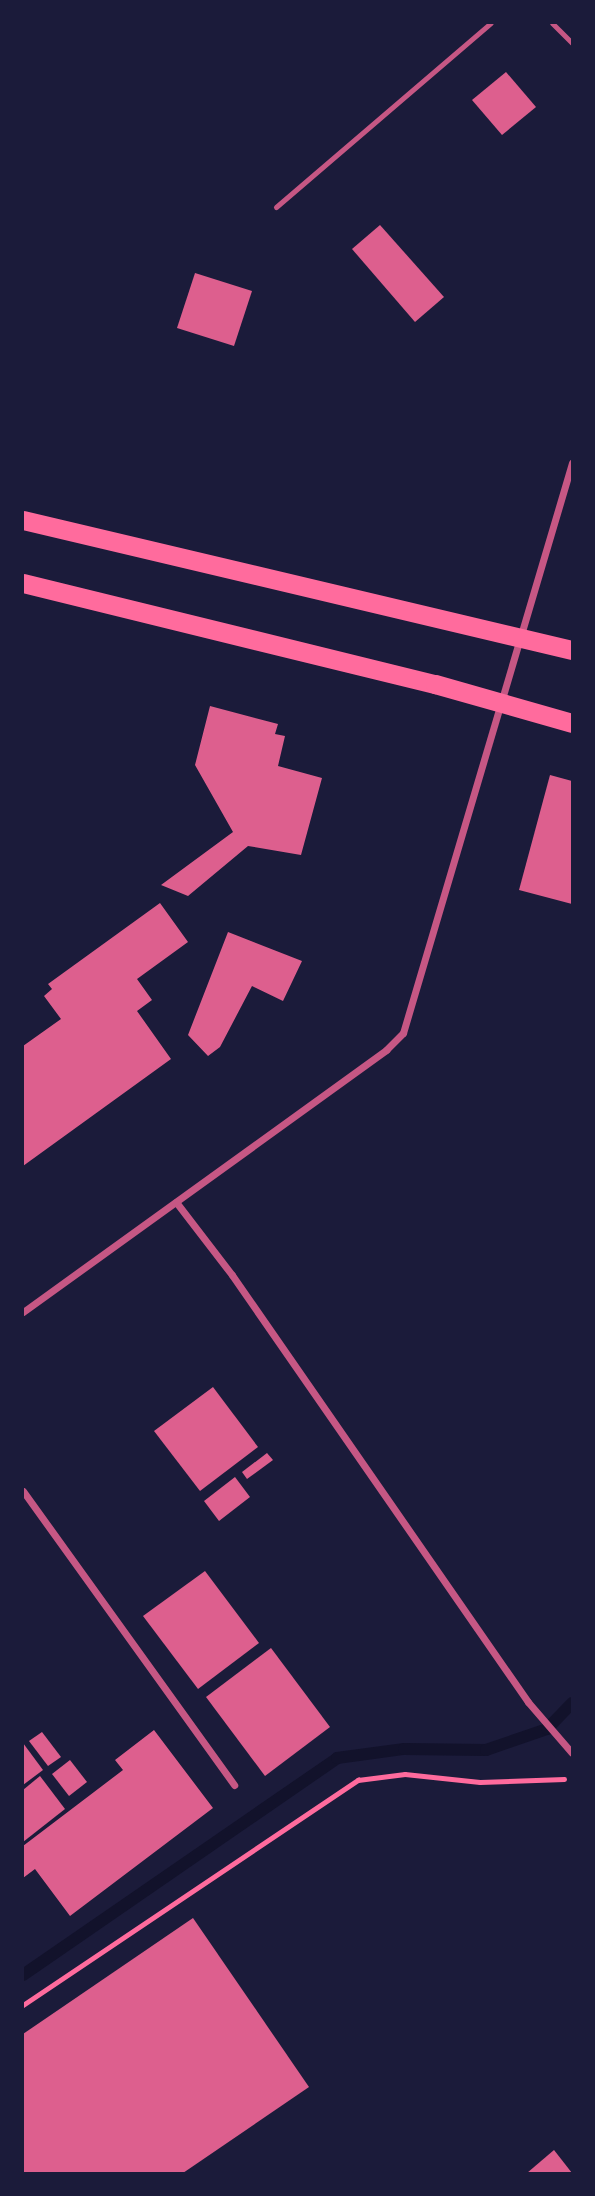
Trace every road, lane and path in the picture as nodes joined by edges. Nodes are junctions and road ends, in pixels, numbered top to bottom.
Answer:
1 (491, 23) edge
2 (552, 23) edge
3 (572, 43) edge
4 (276, 206) dead end
5 (572, 463) edge
6 (23, 520) edge
7 (23, 583) edge
8 (523, 635) junction
9 (572, 650) edge
10 (499, 702) junction
11 (572, 723) edge
12 (176, 1202) junction
13 (23, 1311) edge
14 (23, 1491) edge
15 (572, 1753) edge
16 (572, 1778) edge
17 (234, 1784) dead end
18 (23, 2005) edge

1 - 4 lane
2 - 3 lane
5 - 8 street
6 - 8 highway
7 - 10 highway
8 - 9 highway
8 - 10 street
10 - 11 highway
10 - 12 street
12 - 13 street
12 - 15 street
14 - 17 street
16 - 18 path

